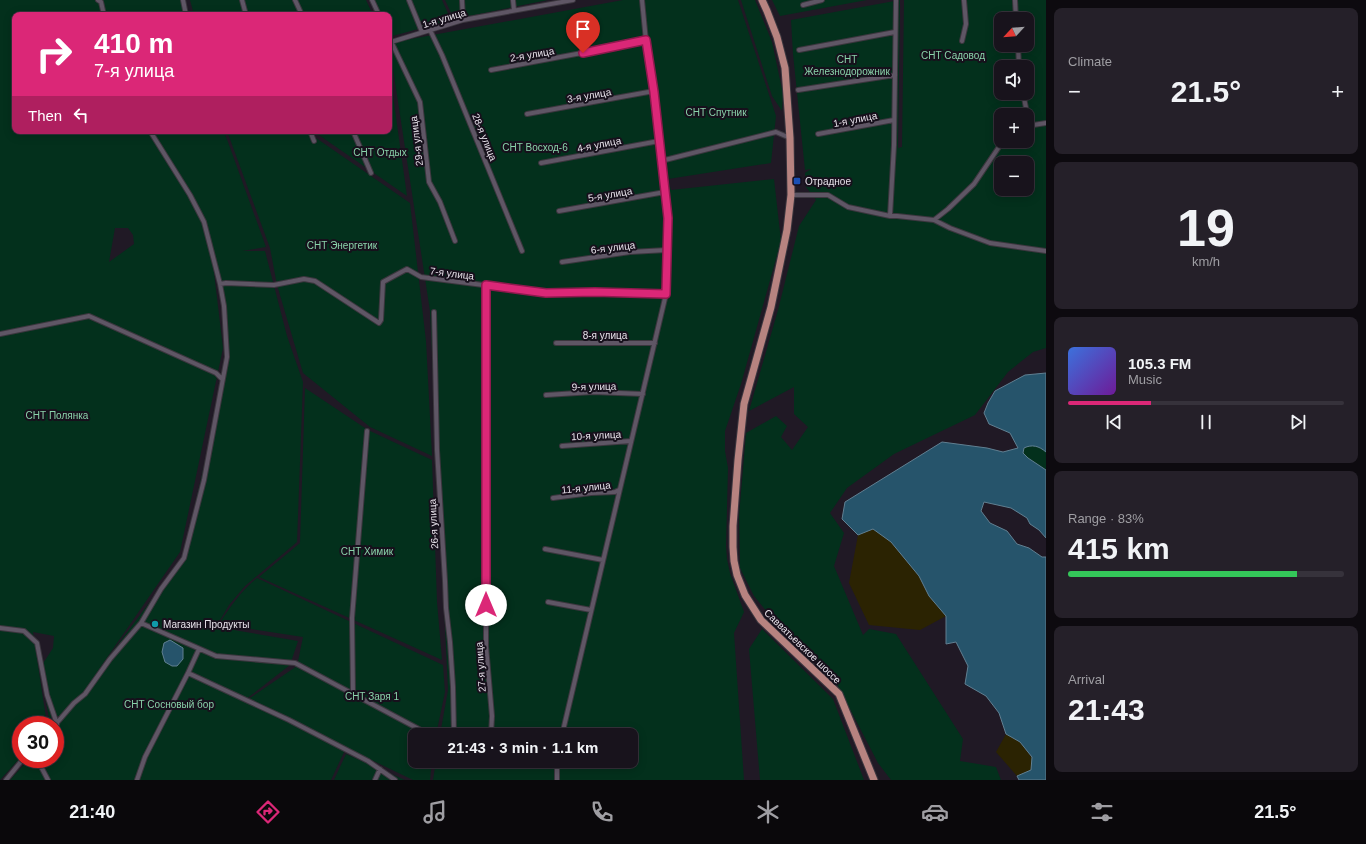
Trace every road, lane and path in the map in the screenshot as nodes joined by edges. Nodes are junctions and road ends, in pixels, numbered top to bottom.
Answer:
1 (98, 0) edge
2 (183, 0) edge
3 (242, 0) edge
4 (295, 0) edge
5 (372, 0) edge
6 (408, 0) edge
7 (462, 0) edge
8 (513, 0) edge
9 (572, 0) edge
10 (642, 0) edge
11 (762, 0) edge
12 (822, 0) edge
13 (896, 0) edge
14 (964, 0) edge
15 (1015, 0) edge
16 (803, 4) dead end
17 (514, 10) junction
18 (103, 12) edge
19 (185, 12) edge
20 (245, 12) edge
21 (301, 12) edge
22 (378, 12) edge
23 (1016, 12) edge
24 (463, 20) junction
25 (430, 30) junction
26 (422, 32) junction
27 (895, 32) junction
28 (392, 40) edge
29 (646, 40) junction
30 (962, 41) dead end
31 (392, 44) edge
32 (799, 50) dead end
33 (492, 70) dead end
34 (895, 74) junction
35 (798, 90) dead end
36 (654, 92) junction
37 (527, 114) dead end
38 (894, 120) junction
39 (1046, 123) edge
40 (1034, 125) edge
41 (152, 134) edge
42 (311, 134) edge
43 (354, 134) edge
44 (818, 134) dead end
45 (790, 138) junction
46 (314, 141) dead end
47 (659, 141) junction
48 (998, 148) edge
49 (661, 161) junction
50 (541, 163) dead end
51 (371, 173) dead end
52 (665, 192) junction
53 (791, 195) junction
54 (559, 211) dead end
55 (890, 216) junction
56 (934, 220) junction
57 (455, 241) dead end
58 (667, 250) junction
59 (522, 251) dead end
60 (1046, 251) edge
61 (562, 262) dead end
62 (220, 284) junction
63 (486, 285) junction
64 (666, 294) junction
65 (434, 312) dead end
66 (0, 334) edge
67 (556, 343) dead end
68 (655, 343) junction
69 (222, 379) junction
70 (643, 394) junction
71 (546, 395) dead end
72 (367, 431) dead end
73 (631, 441) junction
74 (562, 446) dead end
75 (619, 490) junction
76 (553, 498) dead end
77 (545, 549) dead end
78 (603, 560) junction
79 (548, 602) dead end
80 (591, 610) junction
81 (141, 623) junction
82 (0, 628) edge
83 (199, 649) junction
84 (188, 673) junction
85 (353, 694) junction
86 (53, 716) edge
87 (63, 716) edge
88 (417, 728) edge
89 (454, 728) edge
90 (491, 728) edge
91 (564, 728) edge
92 (16, 768) edge
93 (42, 768) edge
94 (557, 768) edge
95 (380, 769) junction
96 (6, 780) edge
97 (48, 780) edge
98 (137, 780) edge
99 (375, 780) edge
100 (395, 780) edge
101 (557, 780) edge
102 (874, 780) edge

1 - 18 street
2 - 19 street
3 - 20 street
4 - 21 street
5 - 22 street
6 - 26 street
7 - 24 street
8 - 17 street
9 - 17 street, 1-я улица
10 - 29 street
11 - 45 main road, Савватьевское шоссе
12 - 16 street
13 - 27 street
14 - 30 street
15 - 23 street
17 - 24 street, 1-я улица
24 - 25 street, 1-я улица
25 - 26 street, 1-я улица
25 - 59 street, 28-я улица
26 - 28 street, 1-я улица
27 - 32 street
27 - 34 street
29 - 33 street, 2-я улица
29 - 36 street
31 - 57 street, 29-я улица
34 - 35 street
34 - 38 street
36 - 37 street, 3-я улица
36 - 47 street
38 - 44 street, 1-я улица
38 - 55 street
39 - 40 street
41 - 62 street
42 - 46 street
43 - 51 street
45 - 49 street
45 - 53 main road, Савватьевское шоссе
47 - 49 street
47 - 50 street, 4-я улица
48 - 56 street
49 - 52 street
52 - 54 street, 5-я улица
52 - 58 street
53 - 55 street
53 - 102 main road, Савватьевское шоссе
55 - 56 street
56 - 60 street
58 - 61 street, 6-я улица
58 - 64 street
62 - 63 street, 7-я улица
62 - 69 street
63 - 64 street, 7-я улица
63 - 90 street, 27-я улица
64 - 68 street
65 - 89 street, 26-я улица
66 - 69 street
67 - 68 street, 8-я улица
68 - 70 street
69 - 81 street
70 - 71 street, 9-я улица
70 - 73 street
72 - 85 street
73 - 74 street, 10-я улица
73 - 75 street
75 - 76 street, 11-я улица
75 - 78 street
77 - 78 street
78 - 80 street
79 - 80 street
80 - 91 street
81 - 83 street
81 - 87 street
82 - 86 street
83 - 84 street
83 - 85 street
84 - 95 street
84 - 98 street
85 - 88 street
92 - 96 street
93 - 97 street
94 - 101 street
95 - 99 street
95 - 100 street

